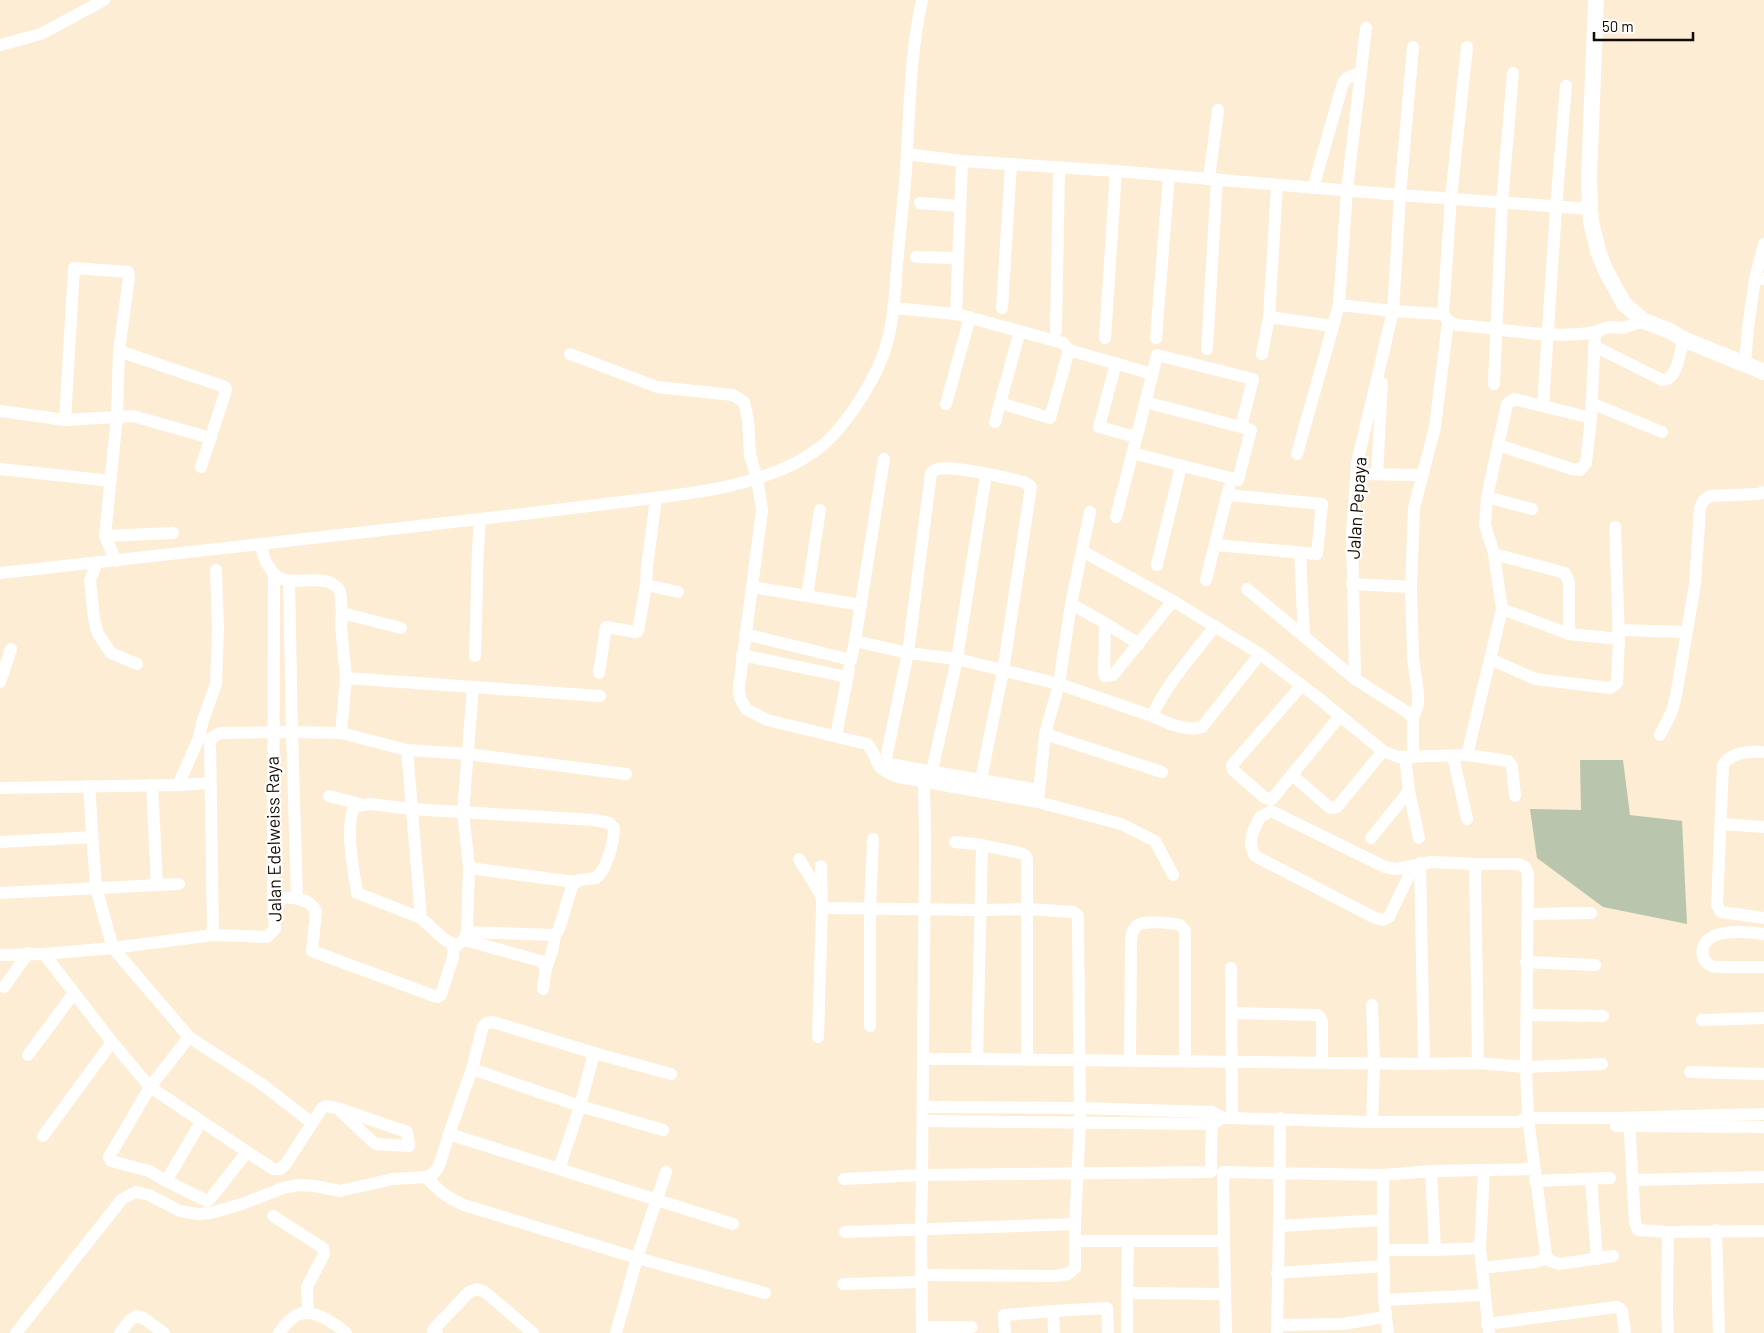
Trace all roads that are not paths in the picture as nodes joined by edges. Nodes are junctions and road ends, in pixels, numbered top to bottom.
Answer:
1 (104, 0) edge
2 (922, 0) edge
3 (1596, 0) edge
4 (84, 5) edge
5 (1366, 28) dead end
6 (0, 45) edge
7 (1467, 46) dead end
8 (1413, 47) dead end
9 (1360, 72) junction
10 (1513, 73) dead end
11 (1566, 86) dead end
12 (1218, 110) dead end
13 (907, 154) junction
14 (962, 161) junction
15 (1011, 165) junction
16 (1059, 168) junction
17 (1116, 171) junction
18 (1169, 175) junction
19 (1213, 179) junction
20 (1277, 186) junction
21 (1313, 188) junction
22 (1347, 190) junction
23 (1400, 196) junction
24 (1451, 198) junction
25 (1502, 202) junction
26 (920, 203) dead end
27 (959, 206) junction
28 (1556, 208) junction
29 (1590, 209) junction
30 (1764, 244) edge
31 (916, 257) dead end
32 (958, 258) junction
33 (1760, 279) edge
34 (1339, 305) junction
35 (893, 308) junction
36 (1002, 308) dead end
37 (1393, 311) junction
38 (956, 314) junction
39 (970, 317) junction
40 (1270, 317) junction
41 (1445, 318) junction
42 (1644, 321) junction
43 (1332, 326) junction
44 (1496, 328) junction
45 (1020, 331) junction
46 (1056, 331) dead end
47 (1595, 332) junction
48 (1548, 334) junction
49 (1105, 338) dead end
50 (1156, 338) dead end
51 (1683, 339) junction
52 (1594, 346) junction
53 (1384, 348) junction
54 (1207, 349) dead end
55 (1069, 350) junction
56 (119, 351) junction
57 (570, 354) dead end
58 (1262, 354) dead end
59 (1116, 364) junction
60 (1745, 364) junction
61 (1764, 372) edge
62 (1152, 374) junction
63 (1494, 384) dead end
64 (1145, 402) junction
65 (1591, 403) junction
66 (946, 404) dead end
67 (1000, 404) junction
68 (1543, 406) junction
69 (0, 411) edge
70 (117, 416) junction
71 (1591, 418) junction
72 (65, 420) junction
73 (995, 422) dead end
74 (1241, 427) junction
75 (1662, 432) dead end
76 (1136, 437) junction
77 (212, 438) junction
78 (1498, 445) junction
79 (1132, 453) junction
80 (1297, 454) dead end
81 (884, 459) dead end
82 (1182, 466) junction
83 (201, 467) dead end
84 (0, 468) edge
85 (1357, 474) junction
86 (1377, 474) junction
87 (986, 475) junction
88 (1422, 475) junction
89 (1232, 478) junction
90 (757, 479) junction
91 (111, 481) junction
92 (1764, 492) edge
93 (1228, 495) junction
94 (1487, 497) junction
95 (656, 498) junction
96 (1532, 509) dead end
97 (820, 510) dead end
98 (1090, 512) dead end
99 (1116, 517) dead end
100 (480, 520) junction
101 (1615, 527) dead end
102 (173, 533) dead end
103 (106, 536) junction
104 (262, 545) junction
105 (1215, 545) junction
106 (1082, 551) junction
107 (1300, 552) junction
108 (1494, 554) junction
109 (116, 560) junction
110 (96, 562) junction
111 (1157, 565) dead end
112 (216, 570) dead end
113 (0, 573) edge
114 (274, 575) junction
115 (1206, 580) dead end
116 (290, 581) junction
117 (646, 584) junction
118 (1352, 584) junction
119 (752, 587) junction
120 (1411, 587) junction
121 (1248, 589) dead end
122 (678, 592) dead end
123 (807, 596) junction
124 (1173, 602) junction
125 (1071, 604) junction
126 (861, 605) junction
127 (1502, 609) junction
128 (342, 613) junction
129 (1105, 622) junction
130 (1215, 626) junction
131 (401, 628) dead end
132 (1686, 632) junction
133 (745, 634) junction
134 (1570, 634) junction
135 (1619, 635) junction
136 (1304, 637) junction
137 (855, 641) junction
138 (1139, 644) junction
139 (11, 649) dead end
140 (908, 653) junction
141 (1260, 654) junction
142 (742, 655) junction
143 (475, 656) dead end
144 (957, 659) junction
145 (1490, 659) junction
146 (851, 660) junction
147 (137, 664) dead end
148 (1003, 671) junction
149 (598, 673) dead end
150 (1106, 676) junction
151 (847, 677) junction
152 (346, 678) junction
153 (1355, 679) junction
154 (0, 682) edge
155 (1059, 684) junction
156 (1302, 685) junction
157 (473, 688) junction
158 (600, 696) dead end
159 (1094, 696) junction
160 (1152, 716) junction
161 (1340, 716) junction
162 (1414, 718) junction
163 (203, 720) junction
164 (272, 732) junction
165 (292, 732) junction
166 (220, 733) junction
167 (341, 733) junction
168 (1045, 734) junction
169 (1660, 735) dead end
170 (836, 736) junction
171 (407, 750) junction
172 (1383, 751) junction
173 (1764, 752) edge
174 (468, 754) junction
175 (1467, 755) junction
176 (1453, 756) junction
177 (1409, 757) junction
178 (880, 762) junction
179 (932, 771) junction
180 (1162, 772) dead end
181 (626, 774) dead end
182 (1292, 775) junction
183 (981, 779) junction
184 (924, 782) junction
185 (210, 783) junction
186 (152, 785) junction
187 (178, 785) junction
188 (89, 786) junction
189 (0, 788) edge
190 (1409, 791) junction
191 (329, 796) dead end
192 (1039, 796) junction
193 (1515, 796) dead end
194 (360, 804) junction
195 (411, 809) junction
196 (463, 812) junction
197 (1468, 819) dead end
198 (1721, 824) junction
199 (1764, 827) edge
200 (92, 837) junction
201 (1371, 838) dead end
202 (1419, 838) dead end
203 (873, 839) dead end
204 (0, 842) edge
205 (955, 842) dead end
206 (982, 845) junction
207 (799, 858) dead end
208 (1475, 864) junction
209 (1416, 865) junction
210 (821, 866) dead end
211 (469, 868) junction
212 (1173, 875) dead end
213 (575, 882) junction
214 (179, 884) dead end
215 (157, 885) junction
216 (96, 888) junction
217 (0, 893) edge
218 (297, 898) junction
219 (272, 901) junction
220 (822, 902) junction
221 (870, 908) junction
222 (924, 909) junction
223 (1028, 909) junction
224 (980, 910) junction
225 (1591, 913) dead end
226 (1527, 914) junction
227 (421, 918) junction
228 (1764, 918) edge
229 (1764, 934) edge
230 (214, 935) junction
231 (555, 935) junction
232 (462, 940) junction
233 (112, 948) junction
234 (28, 953) junction
235 (44, 954) junction
236 (0, 955) edge
237 (1526, 962) junction
238 (1595, 965) dead end
239 (1764, 967) edge
240 (546, 968) junction
241 (1231, 968) dead end
242 (4, 987) dead end
243 (543, 989) dead end
244 (74, 993) junction
245 (1372, 1005) dead end
246 (1232, 1013) junction
247 (1527, 1015) junction
248 (1603, 1016) dead end
249 (1764, 1018) edge
250 (1702, 1020) dead end
251 (870, 1026) dead end
252 (189, 1037) junction
253 (818, 1038) dead end
254 (112, 1042) junction
255 (594, 1053) junction
256 (28, 1055) dead end
257 (923, 1059) junction
258 (977, 1059) junction
259 (1027, 1060) junction
260 (1079, 1060) junction
261 (1130, 1060) junction
262 (1185, 1061) junction
263 (1232, 1062) junction
264 (1322, 1062) junction
265 (1478, 1063) junction
266 (1374, 1064) junction
267 (1424, 1064) junction
268 (1602, 1064) dead end
269 (1526, 1067) junction
270 (472, 1070) junction
271 (1690, 1072) dead end
272 (671, 1074) dead end
273 (1764, 1074) edge
274 (150, 1087) junction
275 (580, 1106) junction
276 (922, 1107) junction
277 (337, 1108) junction
278 (1079, 1108) junction
279 (1764, 1114) edge
280 (1220, 1118) junction
281 (1280, 1118) junction
282 (201, 1122) junction
283 (923, 1122) junction
284 (1080, 1122) junction
285 (1372, 1122) junction
286 (1524, 1122) junction
287 (1622, 1122) junction
288 (312, 1123) junction
289 (1764, 1127) edge
290 (663, 1130) dead end
291 (449, 1134) junction
292 (43, 1136) dead end
293 (246, 1152) junction
294 (559, 1169) junction
295 (1431, 1171) junction
296 (1484, 1171) junction
297 (666, 1172) dead end
298 (1217, 1172) junction
299 (1078, 1174) junction
300 (1279, 1174) junction
301 (1383, 1174) junction
302 (922, 1175) junction
303 (1535, 1175) junction
304 (427, 1177) junction
305 (1764, 1177) edge
306 (1610, 1178) dead end
307 (844, 1179) dead end
308 (1590, 1180) junction
309 (1633, 1180) junction
310 (166, 1181) junction
311 (655, 1200) junction
312 (272, 1216) dead end
313 (1383, 1220) junction
314 (733, 1224) dead end
315 (1075, 1224) junction
316 (1279, 1226) junction
317 (921, 1230) junction
318 (1716, 1230) junction
319 (1764, 1231) edge
320 (845, 1232) dead end
321 (1668, 1232) junction
322 (1075, 1241) junction
323 (1128, 1241) junction
324 (1224, 1241) junction
325 (1480, 1248) junction
326 (1384, 1250) junction
327 (1436, 1250) junction
328 (1546, 1255) junction
329 (1613, 1256) dead end
330 (638, 1258) junction
331 (1597, 1259) junction
332 (1384, 1266) junction
333 (1482, 1268) junction
334 (1277, 1273) junction
335 (922, 1278) junction
336 (843, 1284) dead end
337 (765, 1293) dead end
338 (1127, 1293) junction
339 (1224, 1294) junction
340 (1484, 1295) junction
341 (1384, 1300) junction
342 (1053, 1310) junction
343 (308, 1312) junction
344 (1385, 1317) junction
345 (972, 1327) dead end
346 (1277, 1329) edge
347 (1488, 1329) edge
348 (922, 1330) edge
349 (434, 1332) edge
350 (16, 1333) edge
351 (120, 1333) edge
352 (164, 1333) edge
353 (279, 1333) edge
354 (346, 1333) edge
355 (533, 1333) edge
356 (616, 1333) edge
357 (1005, 1333) edge
358 (1054, 1333) edge
359 (1108, 1333) edge
360 (1127, 1333) edge
361 (1226, 1333) edge
362 (1388, 1333) edge
363 (1625, 1333) edge
364 (1668, 1333) edge
365 (1718, 1333) edge

1 - 4 street
2 - 13 street
3 - 29 street
4 - 6 street
5 - 9 street
7 - 24 street
8 - 23 street, Jalan Pepaya
9 - 21 street
9 - 22 street
10 - 25 street
11 - 28 street
12 - 19 street
13 - 14 street
13 - 35 street
14 - 15 street
14 - 27 street
15 - 16 street
15 - 36 street
16 - 17 street
16 - 46 street
17 - 18 street
17 - 49 street
18 - 19 street
18 - 50 street
19 - 20 street
19 - 54 street
20 - 21 street
20 - 40 street
21 - 22 street
22 - 23 street
22 - 34 street
23 - 24 street
23 - 37 street, Jalan Pepaya
24 - 25 street
24 - 41 street
25 - 28 street
25 - 44 street
26 - 27 street
27 - 32 street
28 - 29 street
28 - 48 street
29 - 42 street
30 - 33 street
31 - 32 street
32 - 38 street
33 - 60 street
34 - 37 street
34 - 43 street
35 - 38 street
35 - 90 street
37 - 41 street
37 - 53 street, Jalan Pepaya
38 - 39 street
39 - 45 street
39 - 66 street
40 - 43 street
40 - 58 street
41 - 44 street
41 - 88 street
42 - 47 street
42 - 51 street
43 - 80 street
44 - 48 street
44 - 63 street
45 - 55 street
45 - 67 street
47 - 48 street
47 - 52 street
48 - 68 street
51 - 52 street
51 - 60 street
52 - 65 street
53 - 85 street, Jalan Pepaya
53 - 86 street
55 - 59 street
55 - 67 street
56 - 70 street
56 - 72 street
56 - 77 street
57 - 90 street
59 - 62 street
59 - 76 street
60 - 61 street
62 - 64 street
62 - 74 street
64 - 74 street
64 - 76 street
65 - 71 street
65 - 75 street
67 - 73 street
68 - 71 street
68 - 78 street
69 - 72 street
70 - 72 street
70 - 77 street
70 - 91 street
71 - 78 street
74 - 89 street
76 - 79 street
77 - 83 street
78 - 94 street
79 - 82 street
79 - 99 street
81 - 126 street
82 - 89 street
82 - 111 street
84 - 91 street
85 - 86 street
85 - 118 street, Jalan Pepaya
86 - 88 street
87 - 140 street
87 - 144 street
87 - 148 street
88 - 120 street
89 - 93 street
90 - 95 street
90 - 119 street
91 - 103 street
92 - 132 street
93 - 105 street
93 - 107 street
94 - 96 street
94 - 108 street
95 - 100 street
95 - 117 street
97 - 123 street
98 - 106 street
100 - 104 street
100 - 143 street
101 - 135 street
102 - 103 street
103 - 109 street
104 - 109 street
104 - 114 street
105 - 107 street
105 - 115 street
106 - 124 street
106 - 125 street
107 - 136 street
108 - 127 street
108 - 134 street
109 - 110 street
110 - 113 street
110 - 147 street
112 - 163 street
114 - 116 street
114 - 164 street, Jalan Edelweiss Raya
116 - 128 street
116 - 165 street
117 - 122 street
117 - 149 street
118 - 120 street
118 - 153 street, Jalan Pepaya
119 - 123 street
119 - 133 street
120 - 162 street
121 - 136 street
123 - 126 street
124 - 130 street
124 - 138 street
125 - 129 street
125 - 155 street
126 - 137 street
127 - 134 street
127 - 145 street
128 - 131 street
128 - 152 street
129 - 138 street
129 - 150 street
130 - 141 street
130 - 160 street
132 - 135 street
132 - 169 street
133 - 142 street
133 - 146 street
134 - 135 street
135 - 145 street
136 - 153 street
137 - 140 street
137 - 146 street
138 - 150 street
139 - 154 street
140 - 144 street
140 - 178 street
141 - 156 street
141 - 160 street
142 - 151 street
142 - 170 street
144 - 148 street
144 - 179 street
145 - 175 street
146 - 151 street
148 - 155 street
148 - 183 street
150 - 159 street
151 - 170 street
152 - 157 street
152 - 167 street
153 - 162 street
155 - 159 street
155 - 168 street
156 - 161 street
156 - 182 street
157 - 158 street
157 - 174 street
159 - 160 street
161 - 172 street
161 - 182 street
162 - 177 street
163 - 166 street
163 - 187 street
164 - 165 street
164 - 166 street
164 - 219 street, Jalan Edelweiss Raya
165 - 167 street
165 - 218 street
166 - 185 street
167 - 171 street
168 - 180 street
168 - 192 street
170 - 178 street
171 - 174 street
171 - 195 street
172 - 177 street
172 - 182 street
173 - 198 street
174 - 181 street
174 - 196 street
175 - 176 street
175 - 193 street
176 - 177 street
176 - 197 street
177 - 190 street
178 - 179 street
178 - 184 street
179 - 183 street
183 - 192 street
184 - 192 street
184 - 222 street
185 - 187 street
185 - 230 street
186 - 187 street
186 - 188 street
186 - 215 street
188 - 189 street
188 - 200 street
190 - 201 street
190 - 202 street
191 - 194 street
192 - 212 street
194 - 195 street
194 - 227 street
195 - 196 street
195 - 227 street
196 - 211 street
196 - 213 street
198 - 199 street
198 - 228 street
200 - 204 street
200 - 216 street
203 - 221 street
205 - 206 street
206 - 223 street
206 - 224 street
207 - 220 street
208 - 209 street
208 - 226 street
208 - 265 street
209 - 209 street
209 - 267 street
210 - 220 street
211 - 213 street
211 - 232 street
213 - 231 street
214 - 215 street
215 - 216 street
216 - 217 street
216 - 233 street
218 - 219 street
218 - 232 street
219 - 230 street, Jalan Edelweiss Raya
220 - 221 street
220 - 253 street
221 - 222 street
221 - 251 street
222 - 224 street
222 - 257 street
223 - 224 street
223 - 259 street
223 - 260 street
224 - 258 street
225 - 226 street
226 - 237 street
227 - 232 street
229 - 239 street
230 - 233 street, Jalan Edelweiss Raya
231 - 232 street
231 - 240 street
232 - 240 street
233 - 235 street, Jalan Edelweiss Raya
233 - 252 street
234 - 235 street, Jalan Edelweiss Raya
234 - 236 street, Jalan Edelweiss Raya
234 - 242 street
235 - 244 street
237 - 238 street
237 - 247 street
240 - 243 street
241 - 246 street
244 - 254 street
244 - 256 street
245 - 266 street
246 - 263 street
246 - 264 street
247 - 248 street
247 - 269 street
249 - 250 street
252 - 274 street
252 - 288 street
254 - 274 street
254 - 292 street
255 - 270 street
255 - 272 street
255 - 275 street
257 - 258 street
257 - 276 street
258 - 259 street
259 - 260 street
260 - 261 street
260 - 278 street
261 - 262 street
261 - 262 street
262 - 263 street
263 - 264 street
263 - 280 street
264 - 266 street
265 - 267 street
265 - 269 street
266 - 267 street
266 - 285 street
268 - 269 street
269 - 286 street
270 - 275 street
270 - 291 street
271 - 273 street
274 - 282 street
274 - 310 street
275 - 290 street
275 - 294 street
276 - 278 street
276 - 283 street
277 - 277 street
277 - 288 street
278 - 280 street
278 - 284 street
279 - 287 street
280 - 281 street
280 - 284 street
280 - 298 street
281 - 285 street
281 - 300 street
282 - 293 street
282 - 310 street
283 - 284 street
283 - 302 street
284 - 299 street
285 - 286 street
286 - 287 street
286 - 303 street
287 - 289 street
287 - 309 street
288 - 293 street
291 - 294 street
291 - 304 street
293 - 310 street
294 - 311 street
295 - 296 street
295 - 301 street
295 - 327 street
296 - 303 street
296 - 325 street
297 - 311 street
298 - 299 street
298 - 300 street
298 - 324 street
299 - 302 street
299 - 315 street
300 - 301 street
300 - 316 street
301 - 313 street
302 - 307 street
302 - 317 street
303 - 308 street
303 - 328 street
304 - 330 street
304 - 350 street
305 - 309 street
306 - 308 street
308 - 331 street
309 - 321 street
311 - 314 street
311 - 330 street
312 - 343 street
313 - 316 street
313 - 326 street
315 - 317 street
315 - 322 street
316 - 334 street
317 - 320 street
317 - 335 street
318 - 319 street
318 - 321 street
318 - 365 street
321 - 364 street
322 - 323 street
322 - 335 street
323 - 324 street
323 - 338 street
324 - 339 street
325 - 327 street
325 - 333 street
326 - 327 street
326 - 332 street
328 - 331 street
328 - 333 street
329 - 331 street
330 - 337 street
330 - 356 street
332 - 334 street
332 - 341 street
333 - 340 street
334 - 346 street
335 - 336 street
335 - 348 street
338 - 339 street
338 - 360 street
339 - 361 street
340 - 341 street
340 - 347 street
341 - 344 street
342 - 357 street
342 - 358 street
342 - 359 street
343 - 353 street
343 - 354 street
344 - 346 street
344 - 362 street
345 - 348 street
347 - 363 street
349 - 355 street
351 - 352 street

